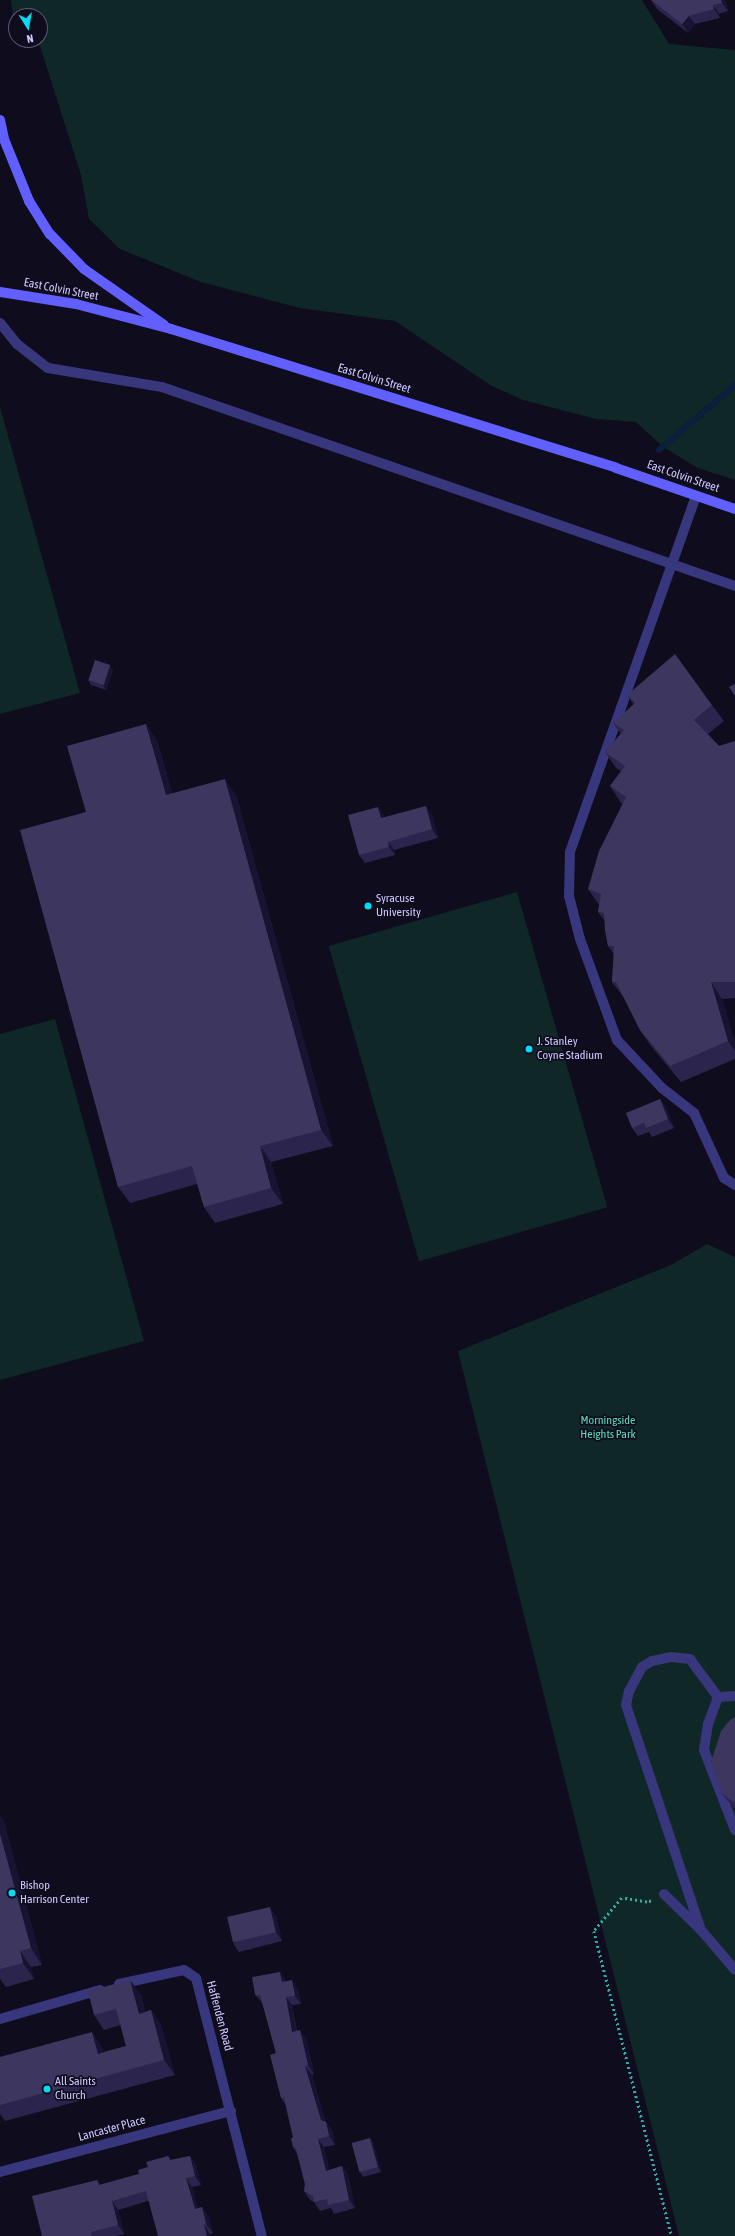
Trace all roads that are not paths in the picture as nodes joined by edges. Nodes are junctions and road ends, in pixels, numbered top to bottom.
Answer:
1 (0, 120) edge
2 (0, 292) edge
3 (0, 323) edge
4 (171, 330) junction
5 (696, 496) junction
6 (735, 509) edge
7 (673, 564) junction
8 (735, 586) edge
9 (735, 1185) edge
10 (735, 1696) edge
11 (718, 1697) junction
12 (720, 1764) edge
13 (715, 1777) junction
14 (735, 1830) edge
15 (664, 1894) road end
16 (701, 1930) junction
17 (735, 1970) edge
18 (0, 2019) edge
19 (231, 2111) junction
20 (0, 2172) edge
21 (262, 2236) edge

1 - 4 street
2 - 4 street, East Colvin Street
3 - 7 street
4 - 5 street, East Colvin Street
5 - 6 street, East Colvin Street
5 - 7 street
7 - 8 street
7 - 9 street
10 - 11 street
11 - 13 street
11 - 16 street
12 - 13 street
13 - 14 street
15 - 16 street
16 - 17 street
18 - 19 street, Haffenden Road
19 - 20 street, Lancaster Place
19 - 21 street, Haffenden Road

